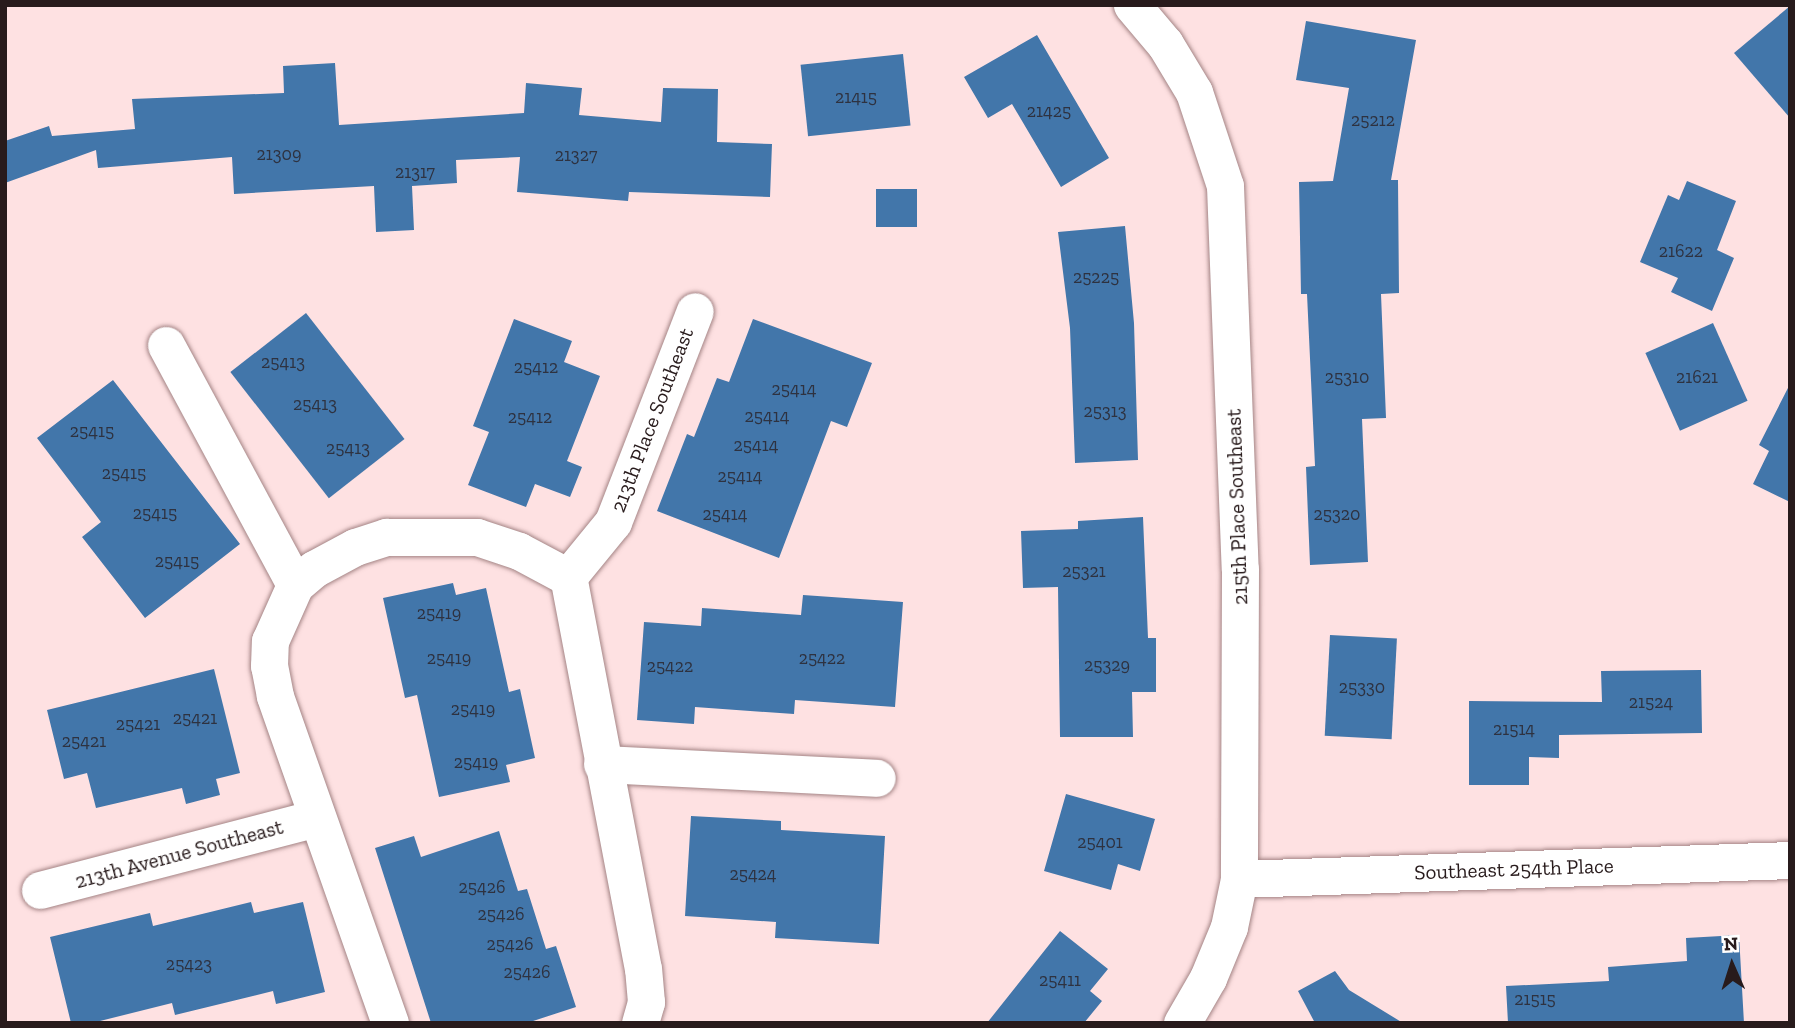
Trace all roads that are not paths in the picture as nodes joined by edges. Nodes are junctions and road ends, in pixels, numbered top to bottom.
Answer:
1 (1132, 5) edge
2 (695, 311) dead end
3 (166, 345) dead end
4 (568, 577) junction
5 (295, 585) junction
6 (602, 764) junction
7 (877, 778) dead end
8 (317, 818) junction
9 (1790, 860) edge
10 (1239, 879) junction
11 (40, 890) dead end
12 (390, 1023) edge
13 (640, 1023) edge
14 (1182, 1023) edge

1 - 10 street, 215th Place Southeast
2 - 4 street, 213th Place Southeast
3 - 5 street
4 - 5 street
4 - 6 street
5 - 8 street
6 - 7 street
6 - 13 street
8 - 11 street, 213th Avenue Southeast
8 - 12 street
9 - 10 street, Southeast 254th Place
10 - 14 street, 215th Place Southeast

